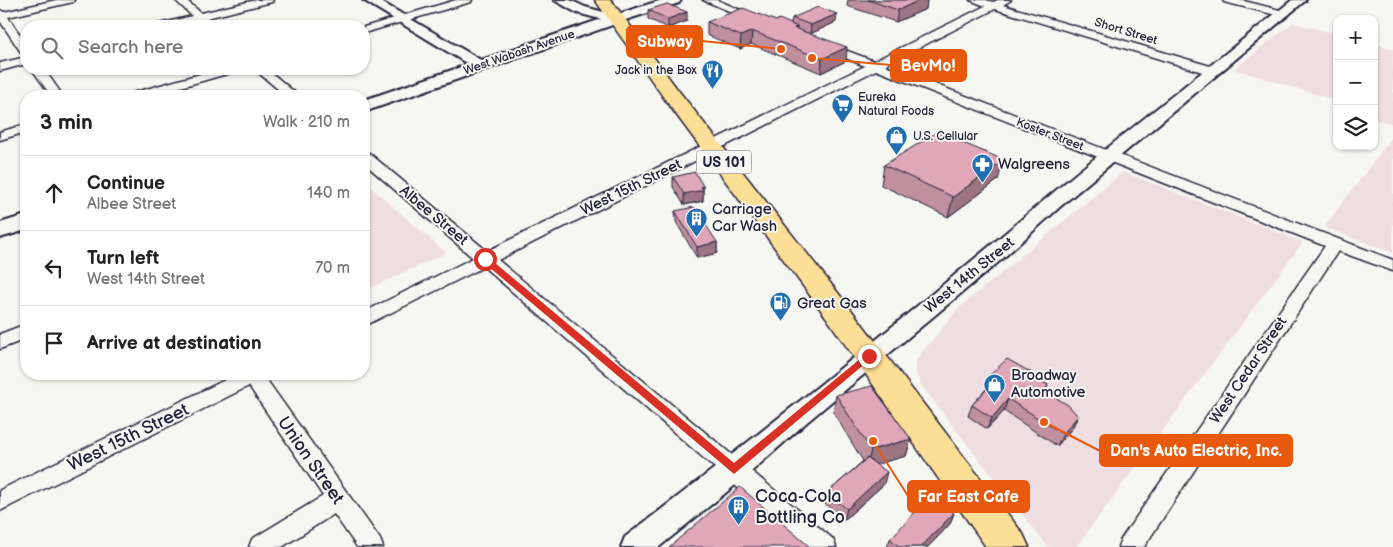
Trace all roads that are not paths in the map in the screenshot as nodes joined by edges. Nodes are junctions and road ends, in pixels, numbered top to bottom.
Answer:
1 (69, 0) edge
2 (180, 0) edge
3 (268, 0) edge
4 (369, 0) edge
5 (467, 0) edge
6 (560, 0) edge
7 (603, 0) edge
8 (675, 0) edge
9 (708, 0) edge
10 (974, 0) edge
11 (1228, 0) edge
12 (1300, 0) edge
13 (1000, 3) edge
14 (1284, 14) junction
15 (0, 15) edge
16 (199, 17) junction
17 (402, 19) junction
18 (616, 19) junction
19 (187, 20) edge
20 (203, 20) edge
21 (773, 25) edge
22 (370, 28) edge
23 (810, 40) edge
24 (20, 43) edge
25 (20, 63) edge
26 (875, 65) junction
27 (481, 66) junction
28 (0, 68) edge
29 (1213, 72) junction
30 (42, 75) edge
31 (209, 75) edge
32 (267, 75) edge
33 (53, 90) edge
34 (157, 90) edge
35 (286, 90) edge
36 (370, 104) edge
37 (20, 130) edge
38 (0, 136) edge
39 (711, 146) junction
40 (1110, 157) junction
41 (370, 161) edge
42 (20, 224) edge
43 (0, 231) edge
44 (1335, 243) junction
45 (485, 259) junction
46 (1393, 266) edge
47 (370, 317) edge
48 (20, 334) edge
49 (0, 342) edge
50 (869, 356) junction
51 (241, 380) edge
52 (257, 380) edge
53 (734, 470) junction
54 (338, 500) junction
55 (0, 501) edge
56 (261, 547) edge
57 (371, 547) edge
58 (636, 547) edge
59 (824, 547) edge
60 (1009, 547) edge
61 (1130, 547) edge

1 - 15 street
2 - 16 street
3 - 16 street
4 - 17 street
5 - 17 street
6 - 18 street
7 - 18 highway, US 101
8 - 18 street, West Wabash Avenue
9 - 21 street
10 - 13 street, Short Street
11 - 14 street
12 - 14 street, West 14th Street
13 - 26 street, West 15th Street
13 - 29 street, Short Street
14 - 29 street, West 14th Street
15 - 24 street
16 - 19 street
16 - 20 street
17 - 22 street
17 - 27 street
18 - 27 main road, West Wabash Avenue
18 - 39 highway, US 101
23 - 26 street, Koster Street
25 - 28 street
26 - 39 street, West 15th Street
26 - 40 street, Koster Street
27 - 36 main road, West Wabash Avenue
29 - 40 street, West 14th Street
30 - 33 street
31 - 34 street
32 - 35 street
37 - 38 street
39 - 45 street, West 15th Street
39 - 50 highway, US 101
40 - 44 street, Koster Street
40 - 50 street, West 14th Street
41 - 45 street, Albee Street
42 - 43 main road
44 - 46 street, Koster Street
44 - 61 street, West Cedar Street
45 - 47 street, West 15th Street
45 - 53 street, Albee Street
48 - 49 street
50 - 53 street, West 14th Street
50 - 60 highway, US 101
51 - 55 street, West 15th Street
52 - 54 street, Union Street
53 - 58 street, West 14th Street
53 - 59 street, Albee Street
54 - 56 street
54 - 57 street, Union Street

